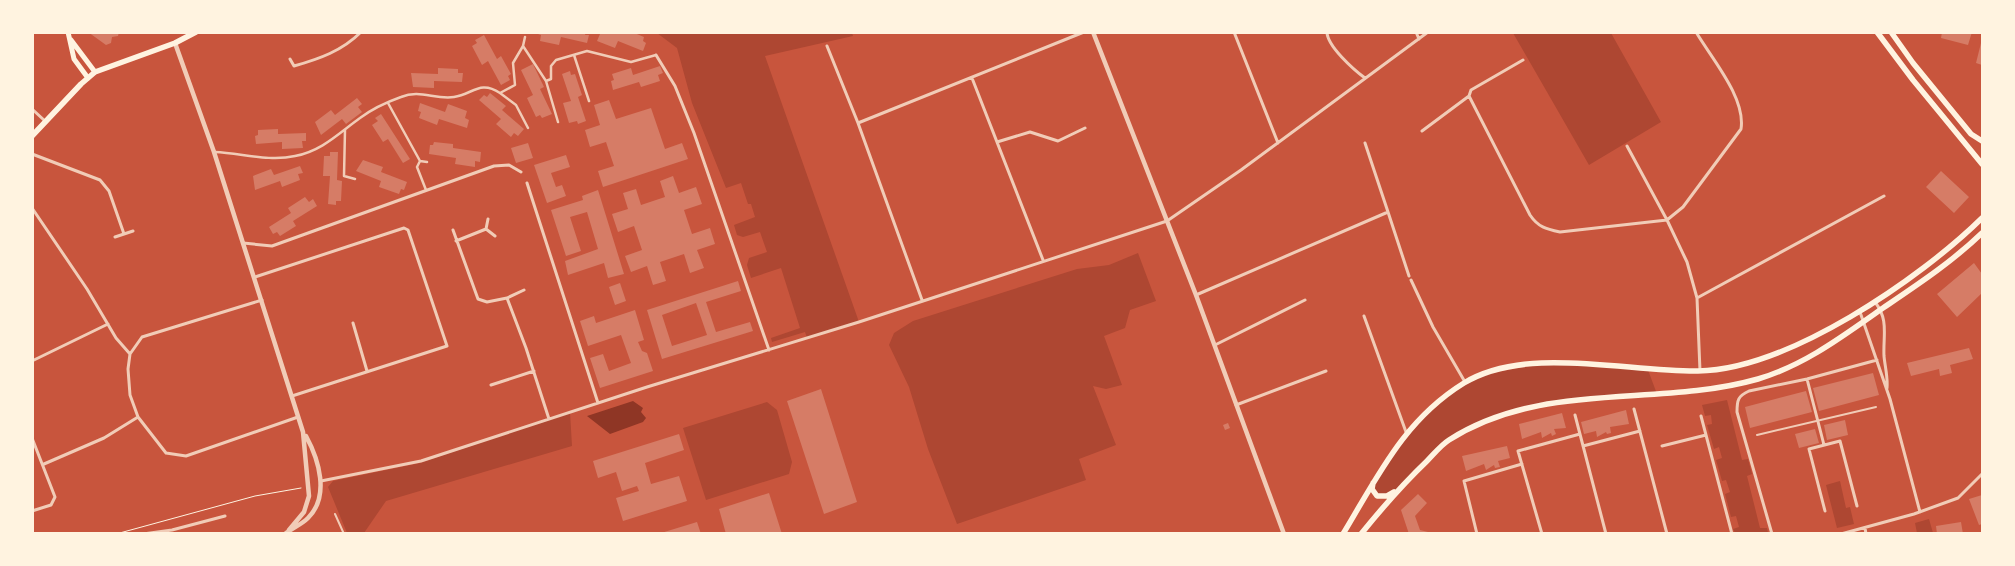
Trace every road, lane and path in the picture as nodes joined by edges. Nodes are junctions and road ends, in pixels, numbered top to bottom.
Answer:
1 (196, 32) edge
2 (361, 32) edge
3 (1084, 32) edge
4 (1093, 32) edge
5 (1234, 32) edge
6 (1327, 32) edge
7 (1416, 32) edge
8 (1428, 32) edge
9 (1696, 32) edge
10 (1878, 32) edge
11 (1891, 32) edge
12 (69, 35) edge
13 (525, 37) dead end
14 (1419, 40) junction
15 (176, 44) junction
16 (523, 46) junction
17 (827, 46) dead end
18 (574, 55) junction
19 (656, 55) joint
20 (290, 59) dead end
21 (1523, 60) dead end
22 (95, 72) junction
23 (88, 78) junction
24 (972, 78) junction
25 (1364, 78) junction
26 (546, 81) junction
27 (500, 93) junction
28 (1469, 96) junction
29 (589, 101) dead end
30 (388, 103) junction
31 (32, 109) edge
32 (46, 121) junction
33 (558, 122) dead end
34 (858, 123) junction
35 (528, 128) dead end
36 (1085, 128) dead end
37 (345, 130) junction
38 (1422, 131) dead end
39 (32, 136) edge
40 (1982, 141) edge
41 (997, 142) junction
42 (1278, 143) junction
43 (1364, 143) dead end
44 (1628, 146) dead end
45 (214, 152) junction
46 (32, 154) edge
47 (420, 161) junction
48 (427, 162) dead end
49 (1982, 164) edge
50 (521, 172) dead end
51 (355, 179) dead end
52 (527, 183) dead end
53 (426, 190) junction
54 (1884, 196) dead end
55 (32, 208) edge
56 (1388, 212) junction
57 (1982, 218) edge
58 (488, 220) dead end
59 (1667, 220) junction
60 (1167, 221) junction
61 (486, 229) junction
62 (452, 230) dead end
63 (133, 231) dead end
64 (1982, 233) edge
65 (124, 234) junction
66 (115, 236) dead end
67 (495, 236) dead end
68 (456, 241) junction
69 (243, 243) junction
70 (1043, 260) junction
71 (1409, 276) dead end
72 (254, 277) junction
73 (1411, 280) dead end
74 (524, 290) dead end
75 (1196, 295) junction
76 (506, 298) junction
77 (1697, 298) junction
78 (262, 300) junction
79 (922, 300) junction
80 (1305, 300) dead end
81 (1874, 302) junction
82 (1881, 310) junction
83 (1860, 311) junction
84 (1364, 316) dead end
85 (1865, 322) junction
86 (353, 323) dead end
87 (108, 324) junction
88 (1215, 345) junction
89 (769, 350) junction
90 (130, 354) junction
91 (34, 360) dead end
92 (1877, 360) junction
93 (367, 371) junction
94 (534, 371) junction
95 (1326, 371) dead end
96 (1700, 371) junction
97 (1807, 379) junction
98 (1465, 383) junction
99 (491, 386) dead end
100 (1887, 389) junction
101 (292, 396) junction
102 (598, 403) junction
103 (1236, 405) junction
104 (1876, 407) dead end
105 (1634, 409) dead end
106 (1575, 415) dead end
107 (1701, 416) dead end
108 (138, 417) junction
109 (298, 417) junction
110 (549, 419) junction
111 (1818, 421) junction
112 (1640, 431) junction
113 (304, 432) junction
114 (1406, 432) junction
115 (1580, 434) junction
116 (1706, 435) junction
117 (1756, 435) dead end
118 (33, 439) edge
119 (1824, 445) junction
120 (1583, 446) junction
121 (1662, 446) dead end
122 (44, 464) junction
123 (1522, 464) junction
124 (1982, 474) edge
125 (1375, 477) junction
126 (308, 481) junction
127 (321, 481) junction
128 (1401, 486) junction
129 (300, 487) dead end
130 (1857, 506) dead end
131 (32, 511) edge
132 (1825, 511) dead end
133 (1920, 512) junction
134 (335, 514) dead end
135 (225, 516) dead end
136 (1865, 528) junction
137 (287, 532) edge
138 (116, 534) edge
139 (144, 534) edge
140 (344, 534) edge
141 (1284, 534) edge
142 (1343, 534) edge
143 (1361, 534) edge
144 (1477, 534) edge
145 (1542, 534) edge
146 (1606, 534) edge
147 (1667, 534) edge
148 (1732, 534) edge
149 (1772, 534) edge
150 (1841, 534) edge
151 (1866, 534) edge

1 - 15 main road
2 - 20 street
3 - 24 street
4 - 60 street
5 - 42 street
6 - 25 street
7 - 14 street
8 - 14 street
9 - 59 street
10 - 49 main road
11 - 40 main road
12 - 22 main road
12 - 23 main road
13 - 16 street
14 - 25 street
15 - 22 main road
15 - 45 street
16 - 26 street
16 - 27 street
17 - 34 street
18 - 19 street
18 - 26 street
18 - 29 street
19 - 89 street
21 - 28 street
22 - 23 main road
23 - 32 main road
24 - 34 street
24 - 41 street
25 - 42 street
26 - 33 street
27 - 30 street
27 - 35 street
28 - 38 street
28 - 59 street
30 - 37 street
30 - 47 street
31 - 32 street
32 - 39 main road
34 - 79 street
36 - 41 street
37 - 45 street
37 - 51 street
41 - 70 street
42 - 60 street
43 - 56 street
44 - 59 street
45 - 69 street
46 - 65 street
47 - 48 street
47 - 53 street
50 - 53 street
52 - 102 street
53 - 69 street
54 - 77 street
55 - 87 street
56 - 71 street
56 - 75 street
57 - 81 main road
58 - 61 street
59 - 77 street
60 - 70 street
60 - 75 street
61 - 67 street
61 - 68 street
62 - 68 street
63 - 65 street
64 - 82 main road
65 - 66 street
68 - 76 street
69 - 72 street
70 - 79 street
72 - 78 street
72 - 93 street
73 - 98 street
74 - 76 street
75 - 88 street
76 - 94 street
77 - 96 street
78 - 90 street
78 - 101 street
79 - 89 street
80 - 88 street
81 - 82 street
81 - 83 main road
82 - 85 main road
82 - 100 street
83 - 85 street
83 - 96 main road
84 - 114 street
85 - 92 street
85 - 128 main road
86 - 93 street
87 - 90 street
87 - 91 street
88 - 103 street
89 - 102 street
90 - 108 street
92 - 97 street
92 - 100 street
93 - 101 street
94 - 99 street
94 - 110 street
95 - 103 street
96 - 98 main road
97 - 111 street
97 - 149 street
98 - 114 main road
100 - 133 street
101 - 109 street
102 - 110 street
103 - 141 street
104 - 111 lane
105 - 112 street
106 - 115 street
107 - 116 street
108 - 109 street
108 - 122 street
109 - 113 street
110 - 127 street
111 - 117 lane
111 - 119 street
112 - 120 street
112 - 147 street
113 - 126 street
113 - 127 street
114 - 125 main road
115 - 120 street
115 - 123 street
116 - 121 street
116 - 148 street
118 - 122 street
119 - 130 street
119 - 132 street
120 - 146 street
122 - 131 street
123 - 144 street
123 - 145 street
124 - 133 street
125 - 128 main road
125 - 142 main road
126 - 127 street
126 - 137 street
127 - 137 street
128 - 143 main road
129 - 138 path
133 - 136 street
134 - 140 lane
135 - 139 street
136 - 150 street
136 - 151 street

